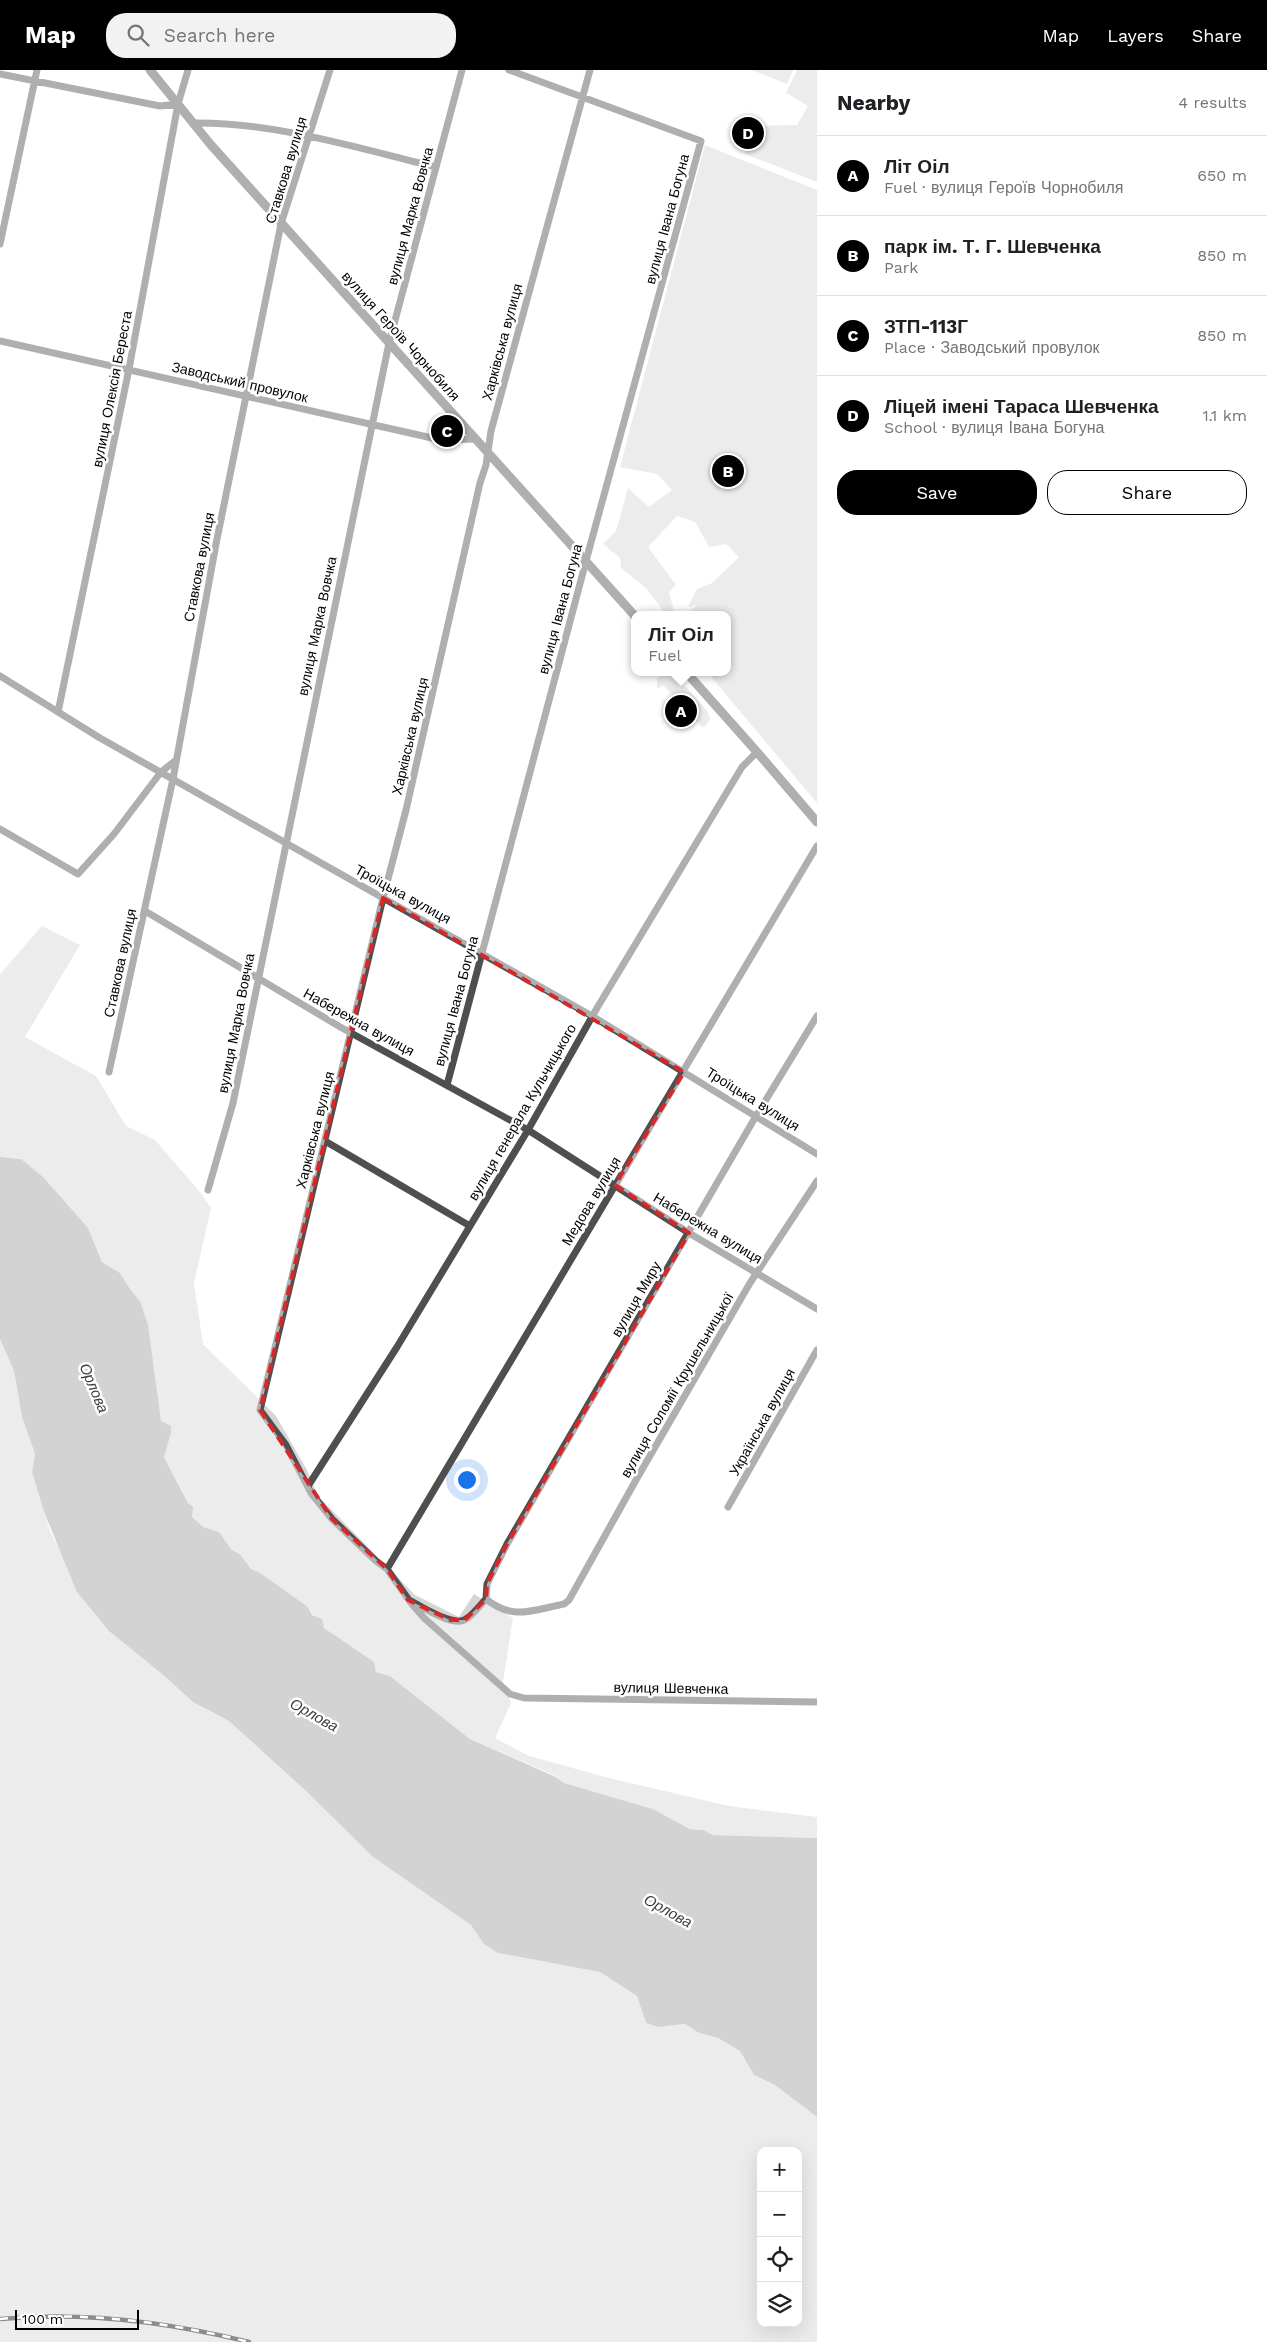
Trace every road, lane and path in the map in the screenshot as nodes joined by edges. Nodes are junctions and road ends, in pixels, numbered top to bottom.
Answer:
1 (37, 70) edge
2 (150, 70) edge
3 (188, 70) edge
4 (330, 70) edge
5 (462, 70) edge
6 (510, 70) edge
7 (590, 70) edge
8 (0, 74) edge
9 (34, 82) junction
10 (582, 97) junction
11 (178, 104) junction
12 (193, 122) junction
13 (309, 137) junction
14 (436, 167) junction
15 (281, 224) junction
16 (0, 244) edge
17 (0, 340) edge
18 (389, 342) junction
19 (128, 369) junction
20 (246, 396) junction
21 (372, 425) junction
22 (476, 439) junction
23 (488, 453) junction
24 (586, 562) junction
25 (631, 612) edge
26 (0, 676) edge
27 (690, 676) edge
28 (58, 712) junction
29 (758, 752) junction
30 (175, 761) junction
31 (161, 772) junction
32 (173, 779) junction
33 (817, 822) edge
34 (0, 828) edge
35 (286, 842) junction
36 (817, 846) edge
37 (382, 898) junction
38 (145, 912) junction
39 (482, 953) junction
40 (258, 978) junction
41 (592, 1016) junction
42 (817, 1016) edge
43 (352, 1033) junction
44 (109, 1072) dead end
45 (684, 1072) junction
46 (447, 1085) junction
47 (756, 1116) junction
48 (528, 1130) junction
49 (325, 1141) junction
50 (817, 1154) edge
51 (817, 1181) edge
52 (615, 1185) junction
53 (208, 1190) dead end
54 (470, 1226) junction
55 (689, 1233) junction
56 (758, 1272) junction
57 (817, 1309) edge
58 (817, 1350) edge
59 (308, 1486) junction
60 (728, 1507) dead end
61 (387, 1569) junction
62 (486, 1599) junction
63 (408, 1600) junction
64 (817, 1702) edge

1 - 9 street
2 - 11 street, вулиця Героїв Чорнобиля
3 - 11 street, вулиця Олексія Береста
4 - 13 street, Ставкова вулиця
5 - 14 street, вулиця Марка Вовчка
6 - 10 street
7 - 10 street, Харківська вулиця
8 - 9 street
9 - 11 street
9 - 16 street
10 - 23 street, Харківська вулиця
10 - 24 street, вулиця Івана Богуна
11 - 12 street, вулиця Героїв Чорнобиля
11 - 19 street, вулиця Олексія Береста
12 - 13 street
12 - 15 street, вулиця Героїв Чорнобиля
13 - 14 street
13 - 15 street, Ставкова вулиця
14 - 18 street, вулиця Марка Вовчка
15 - 18 street, вулиця Героїв Чорнобиля
15 - 20 street, Ставкова вулиця
17 - 19 street, Заводський провулок
18 - 21 street, вулиця Марка Вовчка
18 - 22 street, вулиця Героїв Чорнобиля
19 - 20 street, Заводський провулок
19 - 28 street, вулиця Олексія Береста
20 - 21 street, Заводський провулок
20 - 30 street, Ставкова вулиця
21 - 22 street, Заводський провулок
21 - 35 street, вулиця Марка Вовчка
22 - 23 street, вулиця Героїв Чорнобиля
23 - 24 street, вулиця Героїв Чорнобиля
23 - 37 street, Харківська вулиця
24 - 25 street, вулиця Героїв Чорнобиля
24 - 39 street, вулиця Івана Богуна
26 - 28 street, Троїцька вулиця
27 - 29 street
28 - 31 street, Троїцька вулиця
29 - 33 street
29 - 41 street, вулиця генерала Кульчицького
30 - 31 street
30 - 32 street, Ставкова вулиця
31 - 32 street, Троїцька вулиця
31 - 34 street
32 - 35 street, Троїцька вулиця
32 - 38 street, Ставкова вулиця
35 - 37 street, Троїцька вулиця
35 - 40 street, вулиця Марка Вовчка
36 - 45 street, Медова вулиця
37 - 39 street, Троїцька вулиця
37 - 43 street, Харківська вулиця
38 - 40 street, Набережна вулиця
38 - 44 street, Ставкова вулиця
39 - 41 street, Троїцька вулиця
39 - 46 street, вулиця Івана Богуна
40 - 43 street, Набережна вулиця
40 - 53 street, вулиця Марка Вовчка
41 - 45 street, Троїцька вулиця
41 - 48 street, вулиця генерала Кульчицького
42 - 47 street, вулиця Миру
43 - 46 street, Набережна вулиця
43 - 49 street, Харківська вулиця
45 - 47 street, Троїцька вулиця
45 - 52 street, Медова вулиця
46 - 48 street, Набережна вулиця
47 - 50 street, Троїцька вулиця
47 - 55 street, вулиця Миру
48 - 52 street, Набережна вулиця
48 - 54 street, вулиця генерала Кульчицького
49 - 54 street
49 - 59 street, Харківська вулиця
51 - 56 street, вулиця Соломії Крушельницької
52 - 55 street, Набережна вулиця
52 - 61 street, Медова вулиця
54 - 59 street, вулиця генерала Кульчицького
55 - 56 street, Набережна вулиця
55 - 62 street, вулиця Миру
56 - 57 street, Набережна вулиця
56 - 62 street, вулиця Соломії Крушельницької
58 - 60 street, Українська вулиця
59 - 61 street
61 - 63 street
62 - 63 street
63 - 64 street, вулиця Шевченка

